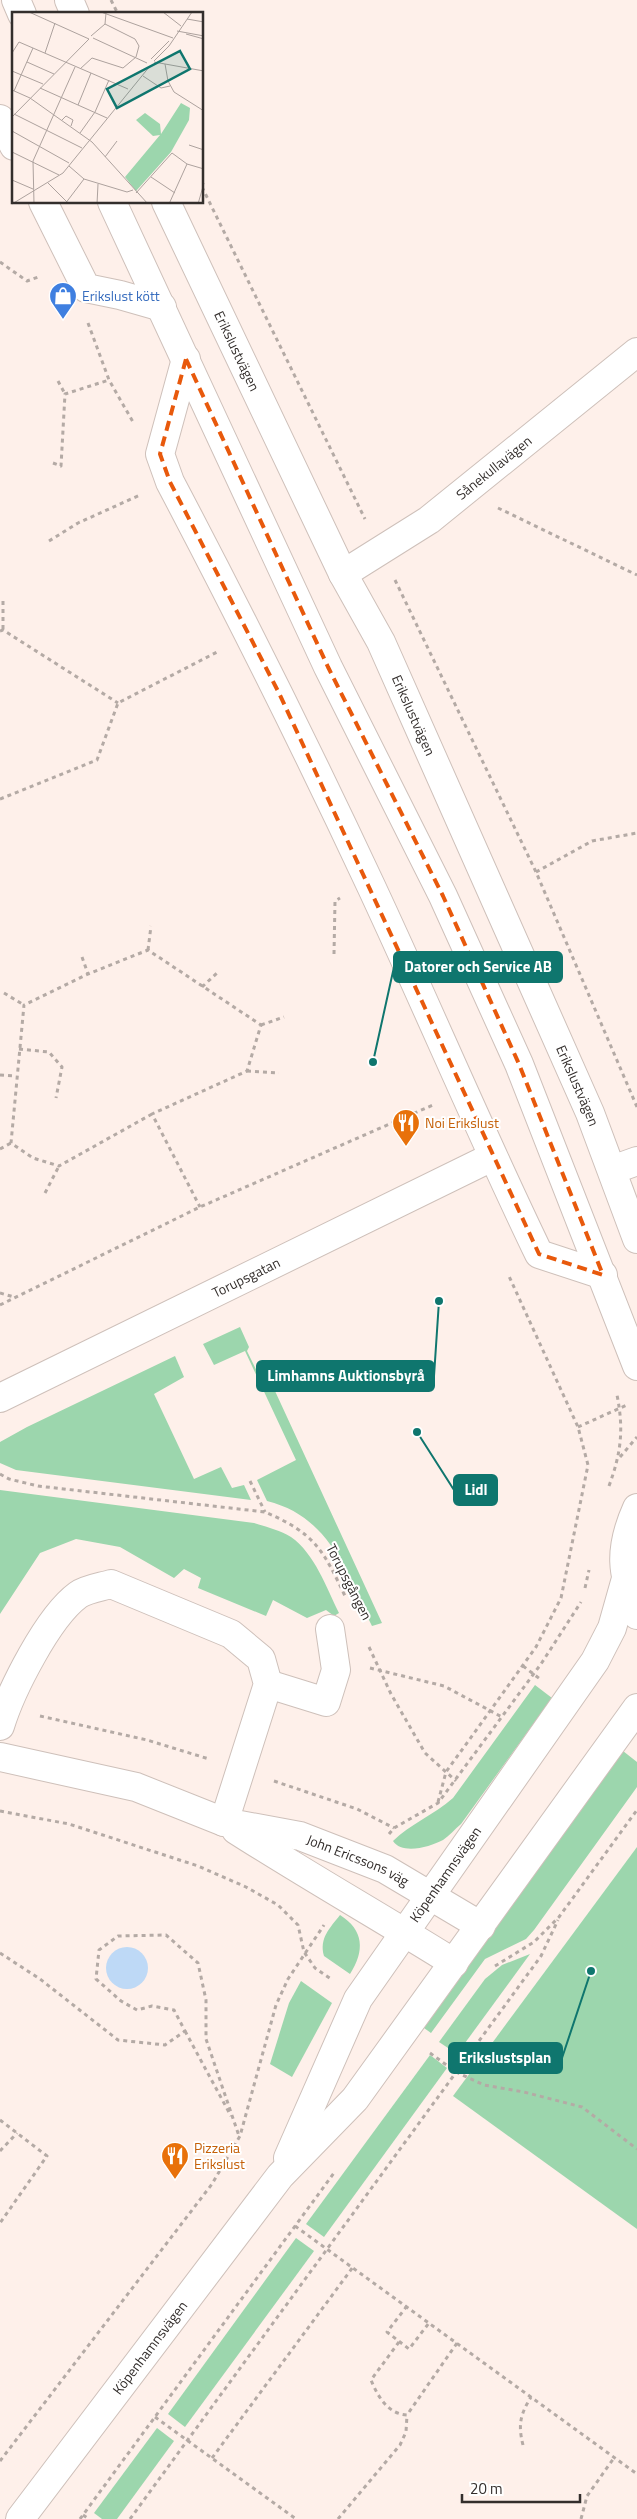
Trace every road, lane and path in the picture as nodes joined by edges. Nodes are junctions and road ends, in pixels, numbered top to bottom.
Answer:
1 (16, 0) edge
2 (69, 0) edge
3 (111, 0) edge
4 (21, 12) edge
5 (74, 12) edge
6 (117, 12) edge
7 (0, 119) edge
8 (12, 142) edge
9 (204, 191) edge
10 (44, 204) edge
11 (113, 204) edge
12 (167, 204) edge
13 (0, 262) edge
14 (80, 277) junction
15 (162, 307) junction
16 (637, 352) edge
17 (186, 359) junction
18 (109, 380) junction
19 (58, 381) dead end
20 (65, 394) junction
21 (160, 454) junction
22 (53, 464) dead end
23 (170, 482) junction
24 (463, 492) junction
25 (49, 541) dead end
26 (380, 551) junction
27 (344, 574) junction
28 (637, 575) edge
29 (3, 601) dead end
30 (2, 630) edge
31 (251, 635) junction
32 (118, 704) junction
33 (0, 800) edge
34 (637, 833) edge
35 (536, 872) junction
36 (334, 901) dead end
37 (150, 926) dead end
38 (148, 950) junction
39 (334, 954) dead end
40 (82, 957) dead end
41 (218, 972) dead end
42 (88, 974) junction
43 (202, 987) junction
44 (4, 993) dead end
45 (24, 1005) junction
46 (284, 1017) dead end
47 (261, 1025) junction
48 (19, 1049) junction
49 (247, 1071) junction
50 (279, 1073) dead end
51 (0, 1075) edge
52 (16, 1076) junction
53 (465, 1091) junction
54 (56, 1098) dead end
55 (637, 1107) edge
56 (152, 1114) junction
57 (11, 1143) junction
58 (0, 1149) edge
59 (492, 1157) junction
60 (637, 1161) edge
61 (59, 1166) junction
62 (612, 1170) junction
63 (45, 1193) dead end
64 (200, 1207) junction
65 (637, 1239) edge
66 (505, 1267) dead end
67 (603, 1275) junction
68 (0, 1293) edge
69 (15, 1297) junction
70 (0, 1305) edge
71 (637, 1366) edge
72 (0, 1398) edge
73 (630, 1404) dead end
74 (578, 1426) junction
75 (637, 1437) edge
76 (620, 1457) dead end
77 (0, 1474) edge
78 (250, 1481) dead end
79 (637, 1508) edge
80 (264, 1512) junction
81 (625, 1582) junction
82 (582, 1600) dead end
83 (348, 1602) dead end
84 (637, 1615) edge
85 (330, 1629) dead end
86 (368, 1644) dead end
87 (380, 1669) junction
88 (336, 1670) junction
89 (268, 1684) junction
90 (637, 1708) edge
91 (491, 1710) junction
92 (3, 1717) edge
93 (502, 1717) junction
94 (0, 1757) edge
95 (242, 1770) junction
96 (446, 1772) junction
97 (456, 1781) junction
98 (438, 1803) junction
99 (637, 1810) edge
100 (0, 1811) edge
101 (224, 1822) junction
102 (430, 1894) junction
103 (559, 1917) junction
104 (481, 1926) junction
105 (405, 1932) junction
106 (0, 1952) edge
107 (454, 1963) junction
108 (487, 1970) dead end
109 (185, 2031) junction
110 (425, 2050) dead end
111 (456, 2072) junction
112 (0, 2120) edge
113 (236, 2125) junction
114 (17, 2133) junction
115 (240, 2136) junction
116 (637, 2149) edge
117 (0, 2151) edge
118 (337, 2170) dead end
119 (280, 2176) junction
120 (0, 2222) edge
121 (296, 2226) junction
122 (328, 2249) junction
123 (353, 2267) junction
124 (406, 2306) junction
125 (429, 2323) junction
126 (399, 2342) junction
127 (456, 2343) junction
128 (531, 2397) junction
129 (407, 2414) junction
130 (155, 2417) junction
131 (188, 2441) junction
132 (523, 2445) dead end
133 (212, 2458) junction
134 (614, 2458) junction
135 (0, 2461) edge
136 (637, 2474) edge
137 (83, 2515) junction
138 (20, 2519) edge
139 (80, 2519) edge
140 (89, 2519) edge
141 (130, 2519) edge
142 (296, 2519) edge
143 (338, 2519) edge
144 (580, 2519) edge

1 - 4 street
2 - 5 street
3 - 6 path
7 - 8 street
9 - 26 path
10 - 14 street
11 - 15 street
12 - 27 street, Erikslustvägen
13 - 14 path
14 - 15 street
14 - 18 path
15 - 17 street
16 - 24 street, Sånekullavägen
17 - 21 street
17 - 67 street
18 - 20 path
18 - 21 path
19 - 20 path
20 - 22 path
21 - 23 street
23 - 25 path
23 - 31 street
24 - 26 street, Sånekullavägen
24 - 28 path
26 - 27 street, Sånekullavägen
26 - 35 path
27 - 62 street, Erikslustvägen
29 - 30 path
30 - 32 path
31 - 32 path
31 - 53 street
32 - 33 path
34 - 35 path
35 - 55 path
36 - 39 path
37 - 38 path
38 - 42 path
38 - 43 path
40 - 42 path
41 - 43 path
42 - 45 path
43 - 47 path
44 - 45 path
45 - 48 path
46 - 47 path
47 - 49 path
48 - 52 path
48 - 54 path
49 - 50 path
49 - 56 path
51 - 52 path
52 - 57 path
53 - 59 street
53 - 64 path
56 - 61 path
56 - 64 path
57 - 58 path
57 - 61 path
59 - 67 street
59 - 72 street, Torupsgatan
60 - 62 street
61 - 63 path
62 - 65 street, Erikslustvägen
64 - 69 path
66 - 74 path
67 - 71 street
68 - 69 path
69 - 70 path
73 - 74 path
74 - 91 path
75 - 76 path
77 - 80 path, Torupsgången
78 - 80 path
79 - 81 street, Köpenhamnsvägen
80 - 83 path, Torupsgången
81 - 84 street, Köpenhamnsvägen
81 - 102 street, Köpenhamnsvägen
82 - 93 path
85 - 88 street
86 - 87 path
87 - 88 path
87 - 91 path
87 - 96 path
88 - 89 street
89 - 92 street
89 - 95 street
90 - 104 street, Köpenhamnsvägen
91 - 93 path
91 - 96 path
92 - 95 path
93 - 97 path
94 - 101 street, John Ericssons väg
95 - 98 path
95 - 101 street
96 - 97 path
96 - 98 path
97 - 98 path
99 - 103 path
100 - 115 path
101 - 102 street, John Ericssons väg
101 - 105 street, John Ericssons väg
102 - 104 street, John Ericssons väg
102 - 105 street, Köpenhamnsvägen
103 - 108 path
103 - 111 path
104 - 107 street, Köpenhamnsvägen
105 - 107 street, John Ericssons väg
105 - 119 street, Köpenhamnsvägen
106 - 109 path
107 - 119 street, Köpenhamnsvägen
109 - 113 path
109 - 113 path
110 - 111 path
111 - 116 path
111 - 122 path
112 - 114 path
113 - 115 path
114 - 117 path
114 - 120 path
115 - 135 path
118 - 121 path
119 - 138 street, Köpenhamnsvägen
121 - 122 path
121 - 130 path
122 - 123 path
122 - 131 path
123 - 124 path
123 - 133 path
124 - 125 path
124 - 126 path
125 - 126 path
125 - 127 path
126 - 129 path
127 - 128 path
127 - 129 path
128 - 132 path
128 - 134 path
129 - 143 path
130 - 131 path
130 - 137 path
131 - 133 path
131 - 141 path
133 - 142 path
134 - 136 path
134 - 144 path
137 - 139 path
137 - 140 path

